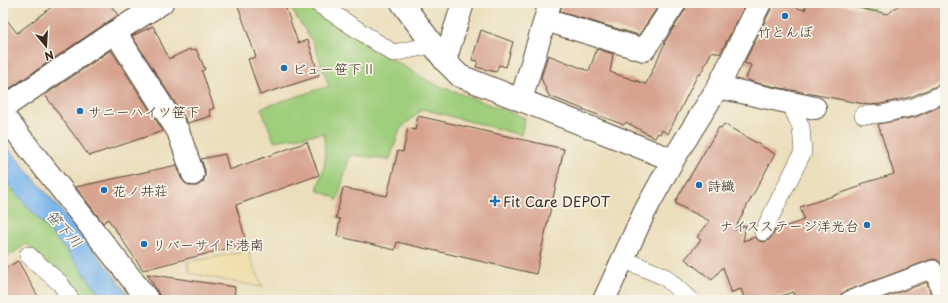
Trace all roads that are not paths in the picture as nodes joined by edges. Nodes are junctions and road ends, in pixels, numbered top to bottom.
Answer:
1 (162, 3) edge
2 (317, 3) edge
3 (402, 3) edge
4 (463, 3) edge
5 (675, 3) edge
6 (760, 3) edge
7 (547, 12) edge
8 (115, 32) junction
9 (439, 53) junction
10 (718, 87) junction
11 (945, 93) edge
12 (522, 100) junction
13 (790, 103) junction
14 (3, 108) edge
15 (815, 108) dead end
16 (3, 115) edge
17 (863, 115) dead end
18 (673, 160) junction
19 (193, 174) dead end
20 (763, 232) dead end
21 (28, 255) dead end
22 (623, 258) junction
23 (71, 300) edge
24 (148, 300) edge
25 (604, 300) edge
26 (690, 300) edge
27 (849, 300) edge
28 (944, 300) edge

1 - 8 street
2 - 9 lane
3 - 9 street
4 - 9 street
5 - 7 street
6 - 10 street
7 - 12 street
8 - 14 street
8 - 19 street
9 - 12 street
10 - 13 street
10 - 18 street
11 - 17 lane
12 - 18 street
13 - 15 street
13 - 20 lane
16 - 24 street
18 - 22 street
21 - 23 lane
22 - 25 street
22 - 26 lane
27 - 28 lane

